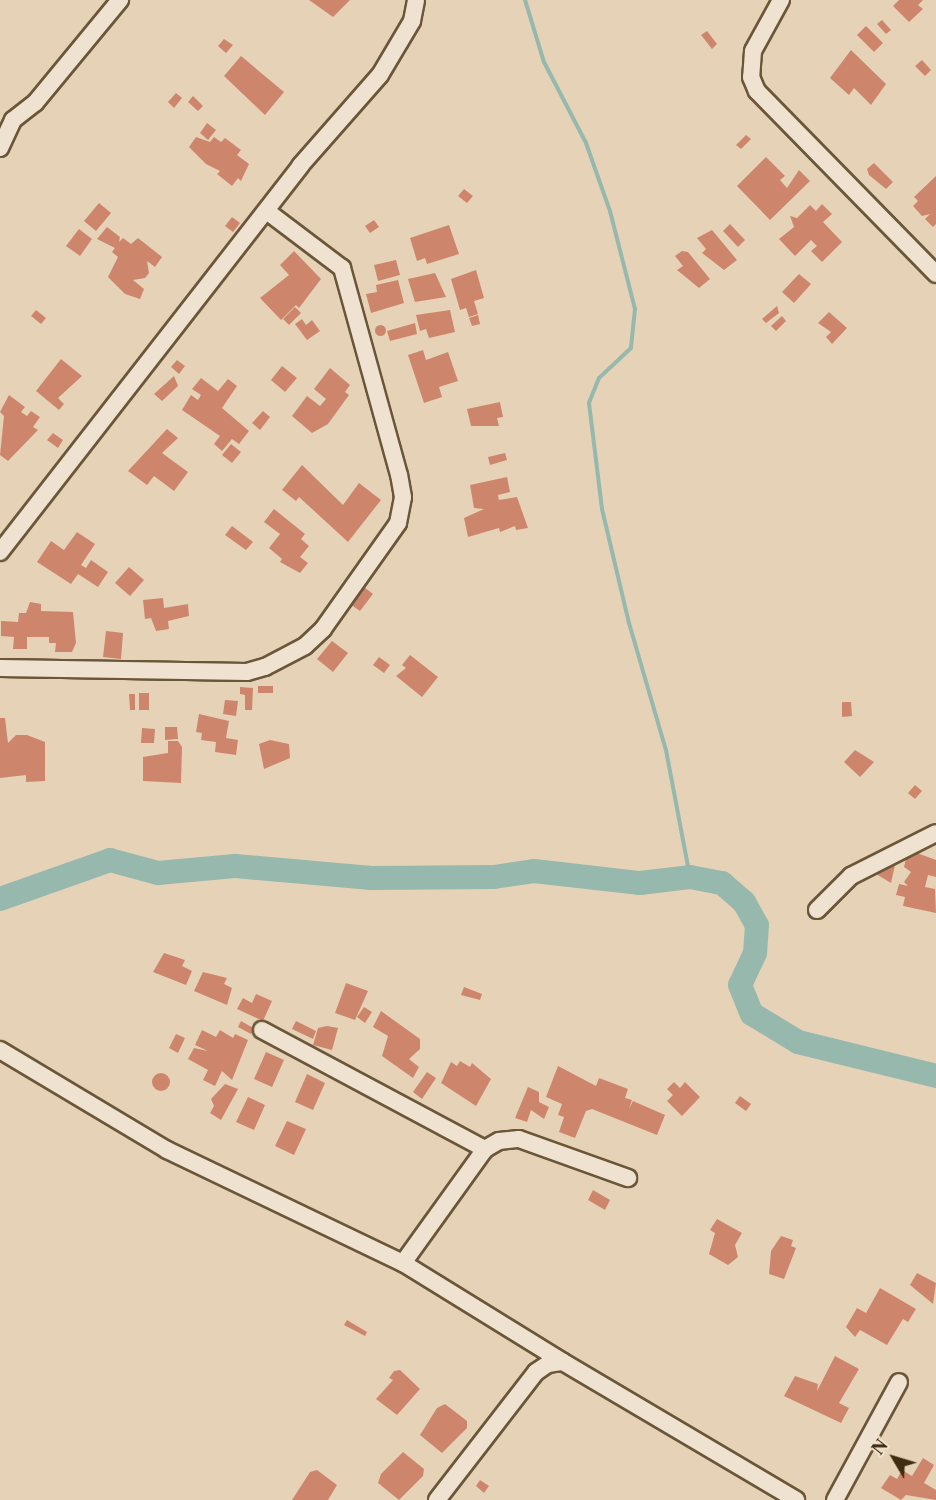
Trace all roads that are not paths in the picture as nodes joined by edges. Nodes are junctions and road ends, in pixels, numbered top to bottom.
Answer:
1 (120, 0) edge
2 (416, 0) edge
3 (780, 0) edge
4 (6, 116) edge
5 (0, 148) edge
6 (268, 212) junction
7 (936, 274) edge
8 (0, 552) edge
9 (0, 668) edge
10 (936, 833) edge
11 (818, 910) dead end
12 (262, 1029) dead end
13 (0, 1050) edge
14 (485, 1149) junction
15 (628, 1178) dead end
16 (403, 1263) junction
17 (563, 1362) junction
18 (899, 1382) dead end
19 (437, 1500) edge
20 (796, 1500) edge
21 (835, 1500) edge

1 - 4 street
2 - 6 street
3 - 7 street
4 - 5 street
6 - 8 street
6 - 9 street
10 - 11 street
12 - 14 street
13 - 16 street
14 - 15 street
14 - 16 street
16 - 17 street
17 - 19 street
17 - 20 street
18 - 21 street

